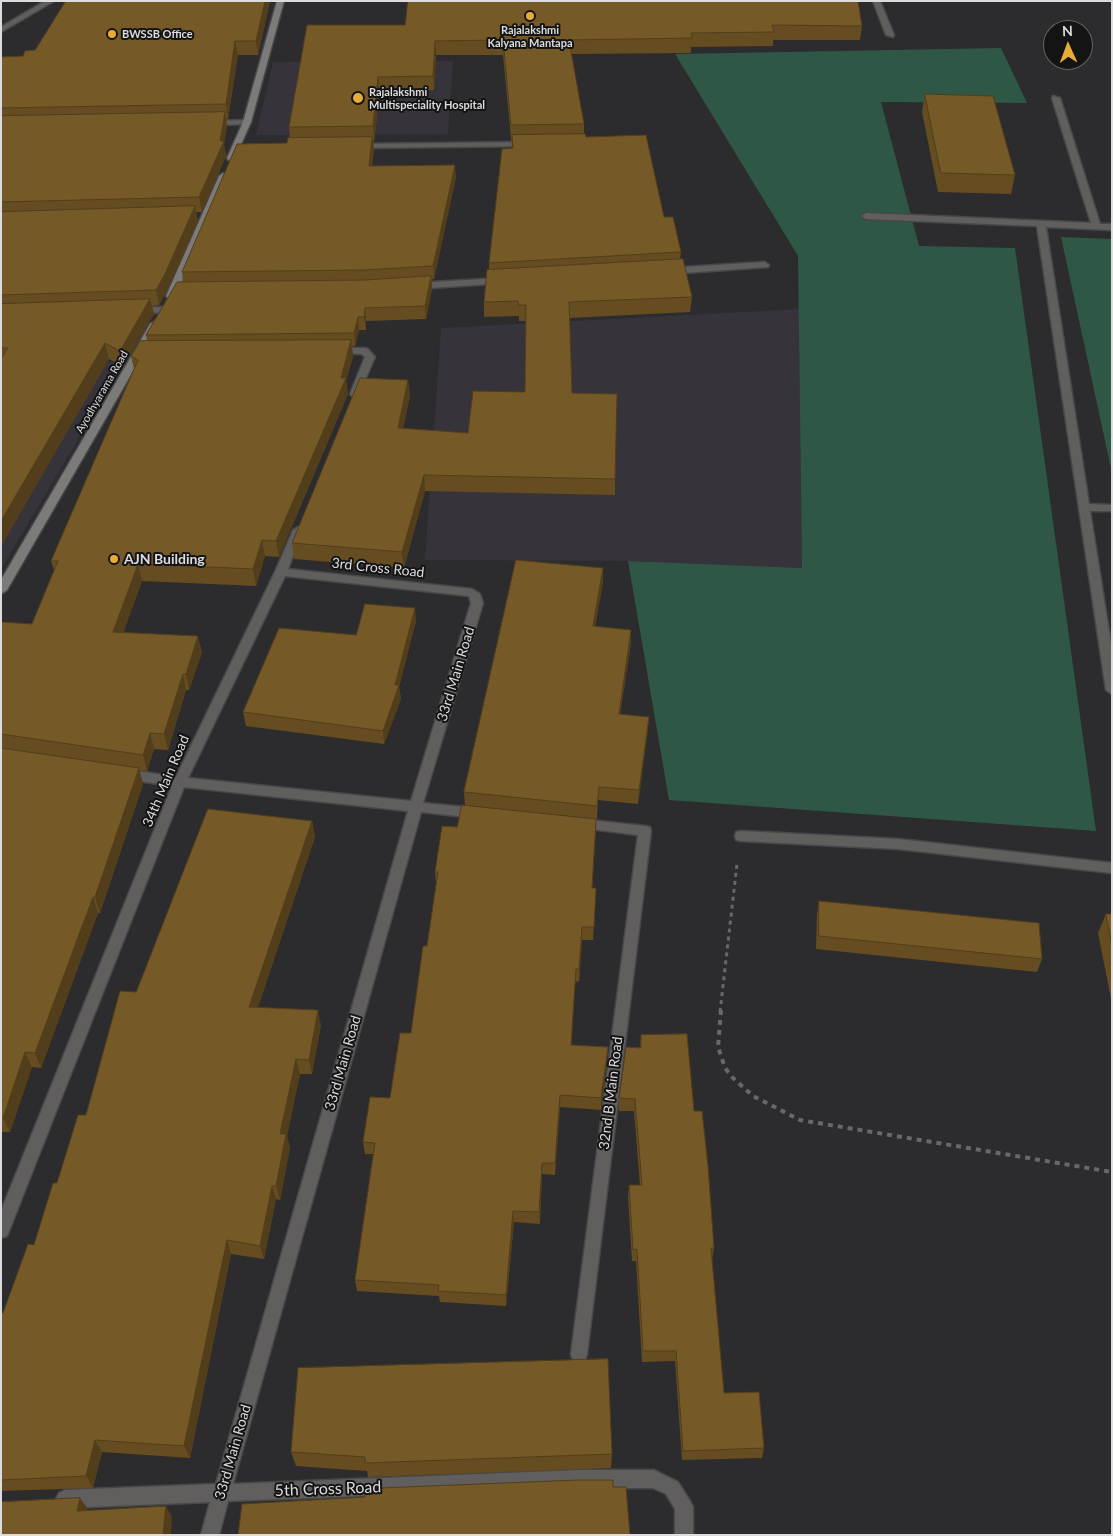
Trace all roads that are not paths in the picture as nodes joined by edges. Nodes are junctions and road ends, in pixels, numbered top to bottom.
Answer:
1 (51, 1) edge
2 (281, 1) edge
3 (876, 1) edge
4 (1, 30) edge
5 (890, 35) dead end
6 (1056, 98) dead end
7 (247, 122) junction
8 (198, 123) edge
9 (534, 144) edge
10 (345, 146) edge
11 (866, 216) dead end
12 (1041, 224) junction
13 (1096, 226) junction
14 (1112, 227) edge
15 (765, 265) dead end
16 (657, 271) edge
17 (510, 280) edge
18 (404, 286) edge
19 (163, 310) junction
20 (125, 311) edge
21 (325, 352) edge
22 (351, 402) edge
23 (1084, 507) junction
24 (1112, 508) edge
25 (303, 518) edge
26 (281, 572) junction
27 (1, 590) edge
28 (472, 593) joint
29 (1112, 690) edge
30 (114, 772) edge
31 (180, 782) junction
32 (416, 806) junction
33 (492, 815) edge
34 (569, 823) edge
35 (741, 836) road end
36 (1112, 868) edge
37 (1, 1231) edge
38 (579, 1354) dead end
39 (222, 1492) junction
40 (49, 1500) edge
41 (210, 1535) edge
42 (684, 1535) edge

1 - 4 street
2 - 7 street, Ayodhyarama Road
3 - 5 street
6 - 13 street
7 - 8 street
7 - 19 street, Ayodhyarama Road
9 - 10 street
11 - 12 street
12 - 13 street
12 - 23 street
13 - 14 street
15 - 16 street
17 - 18 street
19 - 20 street
19 - 27 street, Ayodhyarama Road
21 - 22 street
23 - 24 street
23 - 29 street
25 - 26 street, 34th Main Road
26 - 28 street, 3rd Cross Road
26 - 31 street, 34th Main Road
28 - 32 street, 33rd Main Road
30 - 31 street
31 - 32 street
31 - 37 street, 34th Main Road
32 - 33 street
32 - 39 street, 33rd Main Road
34 - 38 street, 32nd B Main Road
35 - 36 street
39 - 40 street, 5th Cross Road
39 - 41 street, 33rd Main Road
39 - 42 street, 5th Cross Road

